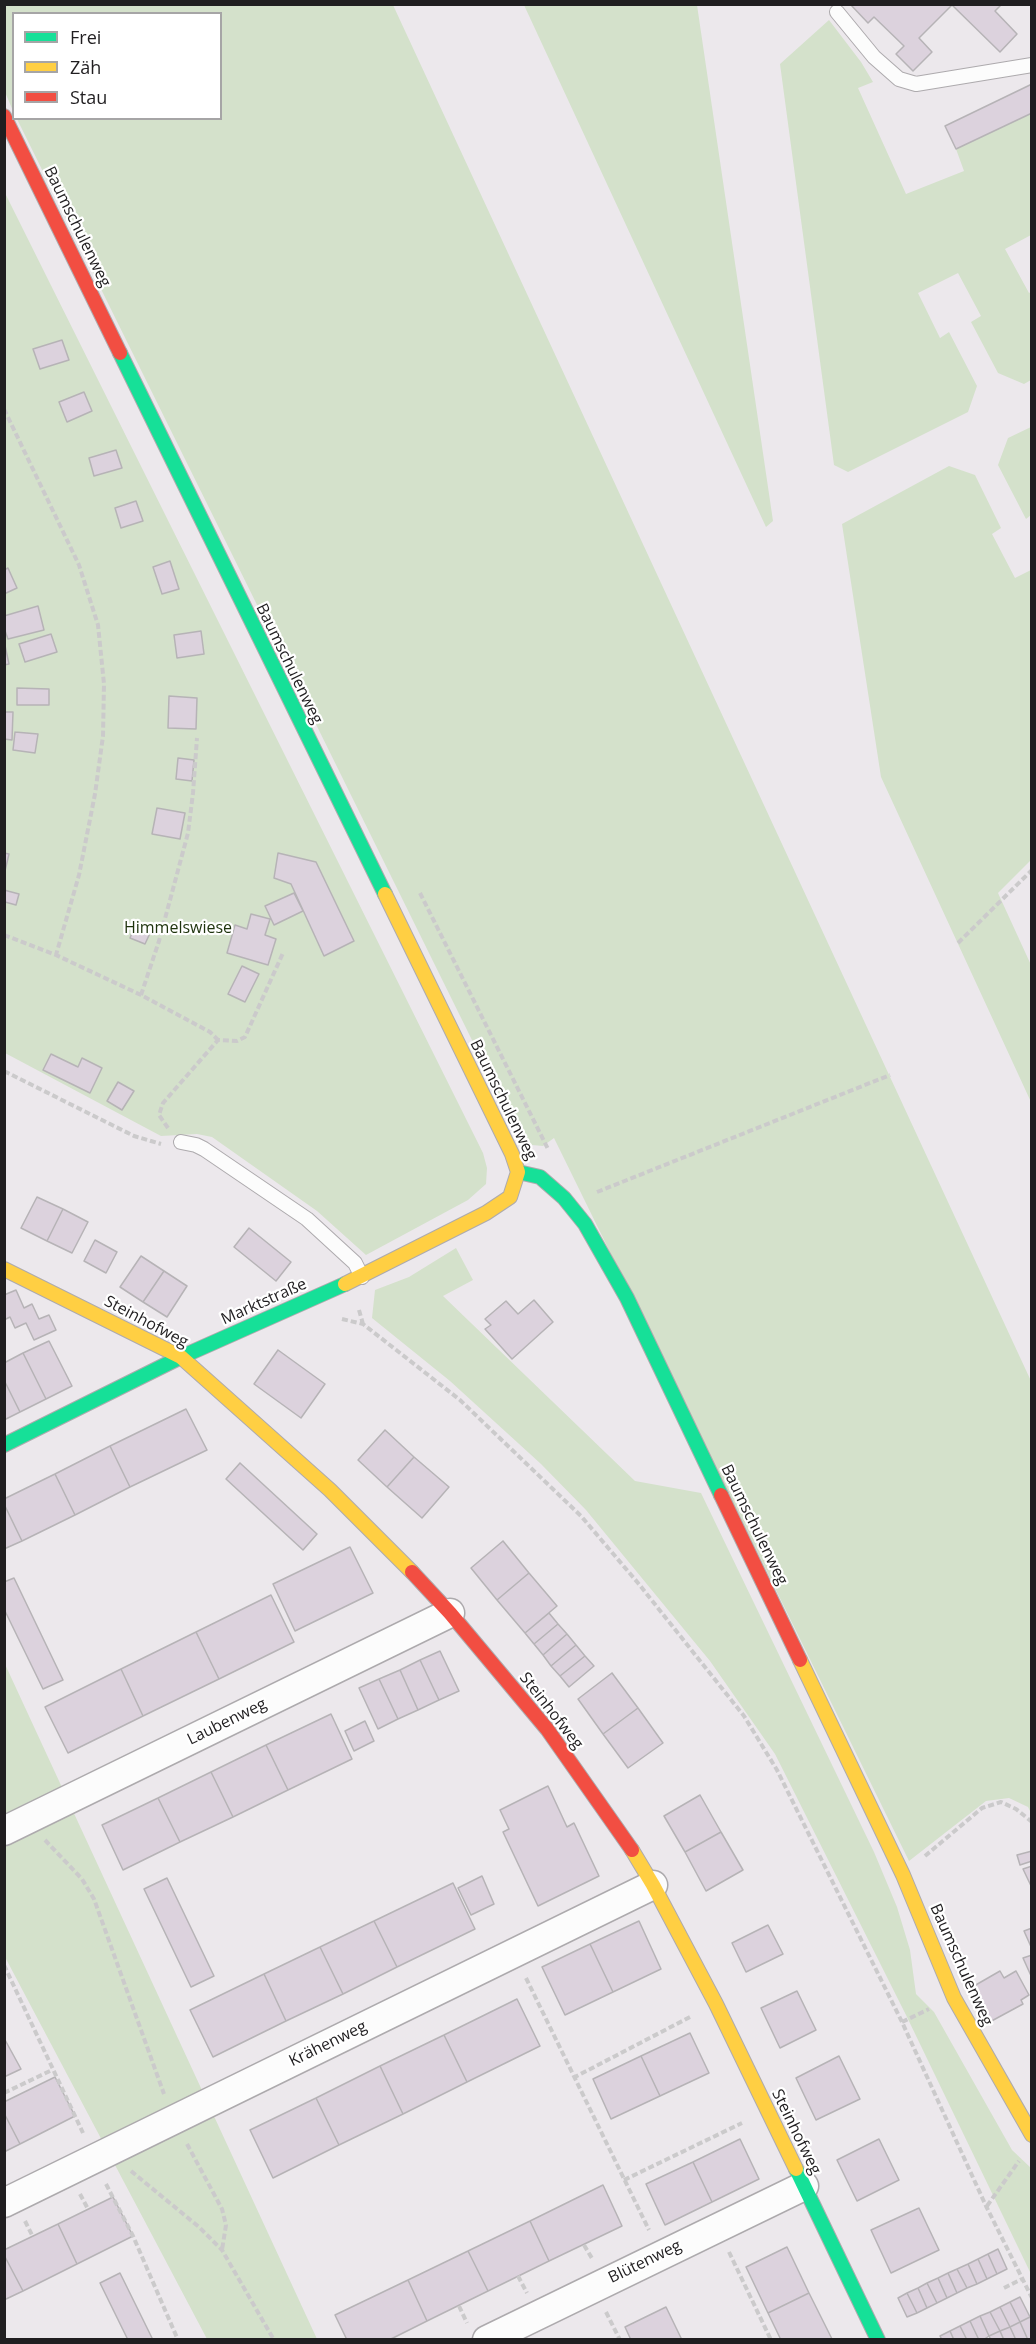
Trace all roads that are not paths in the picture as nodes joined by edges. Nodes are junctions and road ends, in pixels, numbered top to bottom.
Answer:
1 (837, 12) dead end
2 (1032, 65) edge
3 (4, 116) edge
4 (181, 1142) road end
5 (518, 1172) junction
6 (4, 1269) edge
7 (362, 1277) junction
8 (181, 1357) junction
9 (4, 1445) edge
10 (450, 1613) junction
11 (16, 1825) edge
12 (653, 1886) junction
13 (1032, 2135) edge
14 (804, 2186) junction
15 (4, 2204) edge
16 (487, 2340) edge
17 (878, 2340) edge

1 - 2 lane
3 - 5 street, Baumschulenweg
4 - 7 lane
5 - 7 street, Marktstraße
5 - 13 street, Baumschulenweg
6 - 8 street, Steinhofweg
7 - 8 street, Marktstraße
8 - 9 street, Marktstraße
8 - 10 street, Steinhofweg
10 - 11 street, Laubenweg
10 - 12 street, Steinhofweg
12 - 14 street, Steinhofweg
12 - 15 street, Krähenweg
14 - 16 street, Blütenweg
14 - 17 street, Steinhofweg

